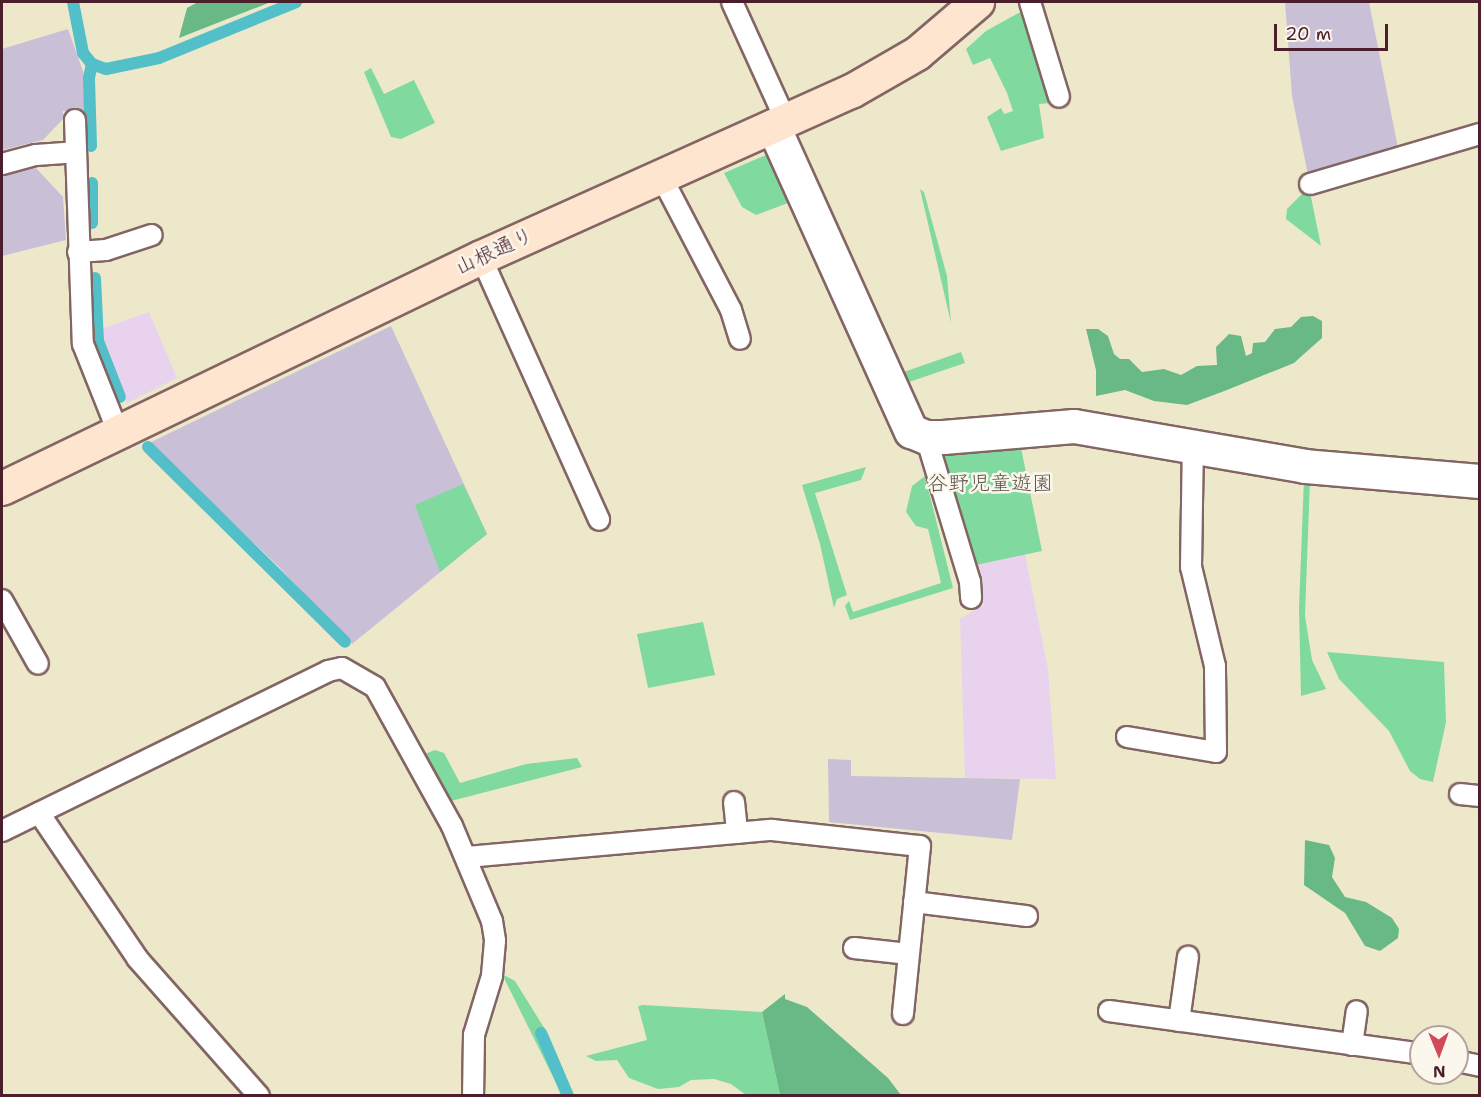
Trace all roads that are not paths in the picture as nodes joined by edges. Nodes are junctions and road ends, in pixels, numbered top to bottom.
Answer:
1 (732, 2) edge
2 (977, 2) edge
3 (1030, 2) edge
4 (1059, 97) dead end
5 (75, 120) dead end
6 (780, 124) junction
7 (1479, 134) edge
8 (75, 152) junction
9 (2, 164) edge
10 (661, 176) junction
11 (1310, 184) dead end
12 (152, 235) dead end
13 (78, 252) junction
14 (481, 257) junction
15 (740, 339) dead end
16 (118, 432) junction
17 (926, 437) junction
18 (1193, 446) junction
19 (1479, 481) edge
20 (2, 488) edge
21 (599, 520) dead end
22 (971, 598) dead end
23 (2, 600) edge
24 (38, 664) dead end
25 (1127, 736) dead end
26 (1460, 794) dead end
27 (1479, 796) edge
28 (734, 802) dead end
29 (39, 813) junction
30 (2, 831) edge
31 (737, 833) junction
32 (467, 857) junction
33 (914, 902) junction
34 (1027, 916) dead end
35 (854, 948) dead end
36 (909, 954) junction
37 (1188, 957) dead end
38 (1109, 1011) dead end
39 (1357, 1011) dead end
40 (903, 1014) dead end
41 (1179, 1021) junction
42 (1352, 1045) junction
43 (1409, 1052) edge
44 (259, 1095) edge
45 (473, 1095) edge

1 - 6 lane
2 - 6 street, 山根通り
3 - 4 lane
5 - 8 lane
6 - 10 street, 山根通り
6 - 17 street
7 - 11 lane
8 - 9 lane
8 - 13 lane
10 - 14 street, 山根通り
10 - 15 lane
12 - 13 lane
13 - 16 lane
14 - 16 street, 山根通り
14 - 21 lane
16 - 20 street, 山根通り
17 - 18 street
17 - 22 lane
18 - 19 street
18 - 25 lane
23 - 24 lane
26 - 27 lane
28 - 31 lane
29 - 30 lane
29 - 32 lane
29 - 44 lane
31 - 32 lane
31 - 33 lane
32 - 45 lane
33 - 34 lane
33 - 36 lane
35 - 36 lane
36 - 40 lane
37 - 41 lane
38 - 41 lane
39 - 42 lane
41 - 42 lane
42 - 43 lane

